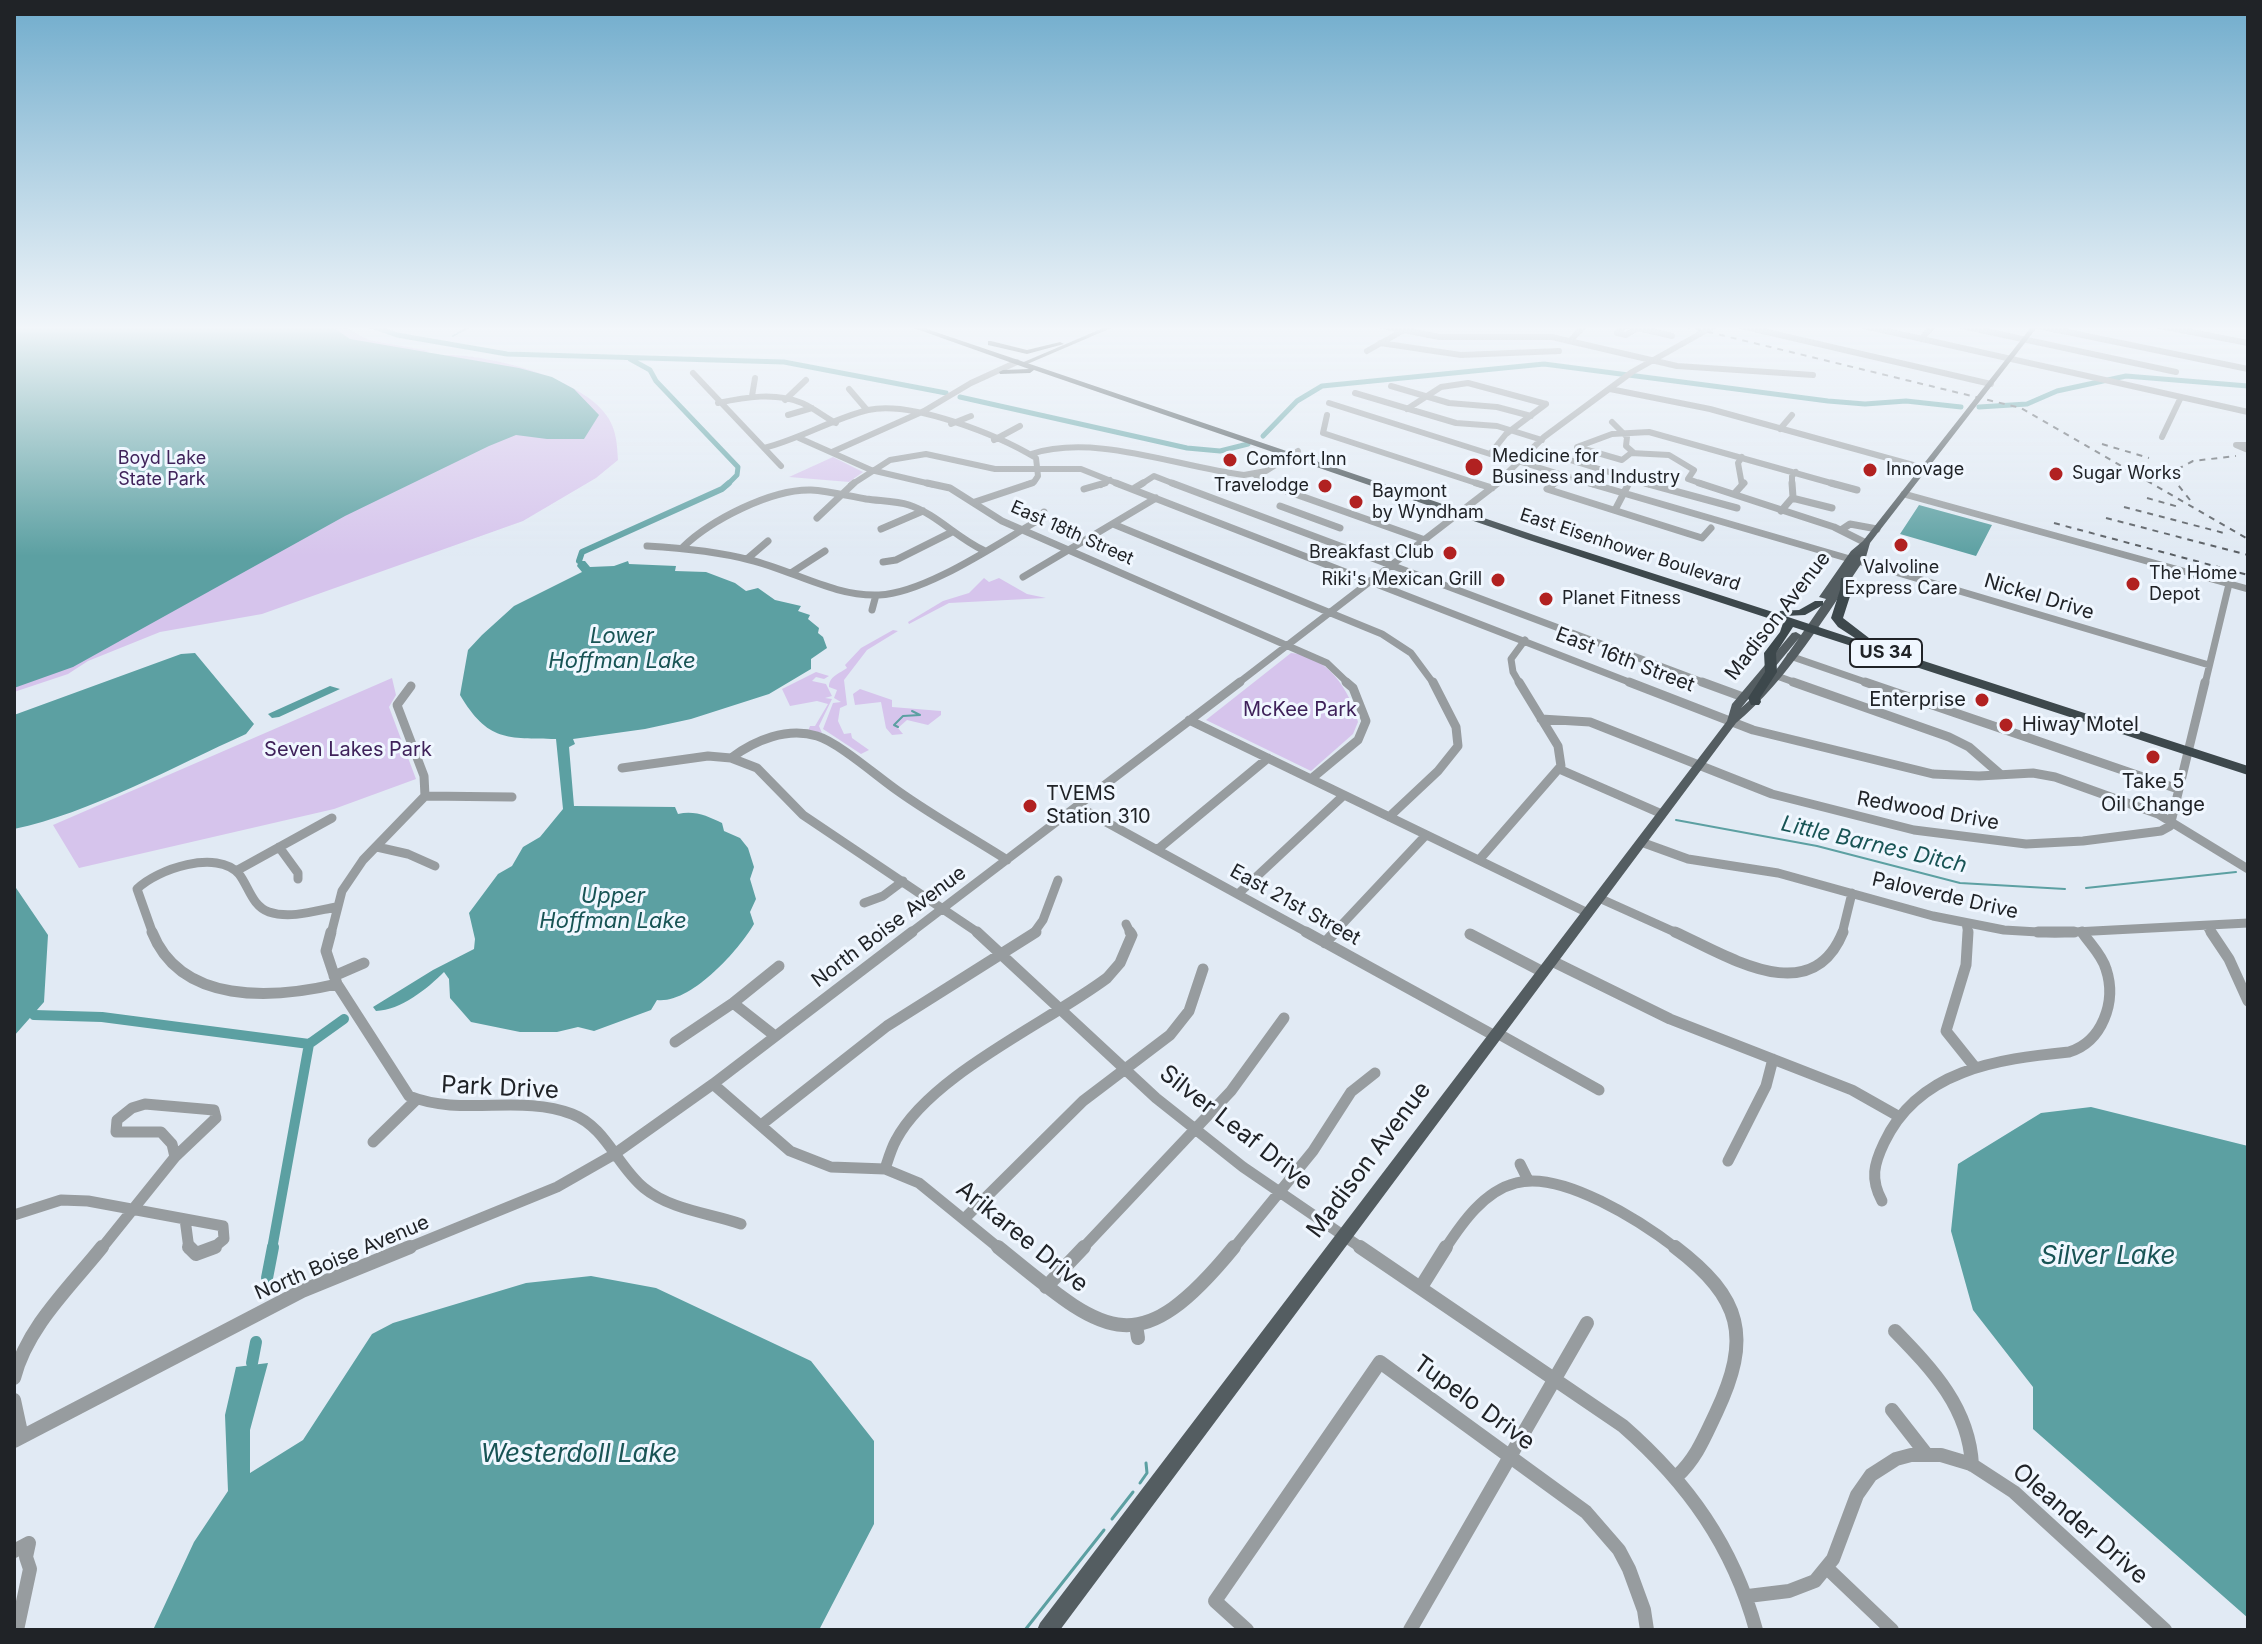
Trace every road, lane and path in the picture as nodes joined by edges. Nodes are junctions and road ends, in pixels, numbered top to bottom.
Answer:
1 (718, 403) edge
2 (794, 403) edge
3 (861, 403) edge
4 (938, 403) edge
5 (1140, 403) edge
6 (1147, 403) edge
7 (1329, 403) dead end
8 (1388, 403) edge
9 (1416, 403) edge
10 (1448, 403) edge
11 (1542, 403) edge
12 (1592, 403) edge
13 (1678, 403) edge
14 (1976, 403) edge
15 (2178, 403) edge
16 (2207, 403) edge
17 (812, 408) junction
18 (1406, 408) junction
19 (867, 410) junction
20 (921, 412) junction
21 (2248, 412) edge
22 (788, 415) dead end
23 (1327, 415) dead end
24 (1792, 415) dead end
25 (971, 416) dead end
26 (1531, 416) junction
27 (1386, 421) junction
28 (1612, 422) dead end
29 (836, 423) junction
30 (954, 426) junction
31 (1020, 426) dead end
32 (1780, 429) junction
33 (1511, 430) junction
34 (946, 432) dead end
35 (1623, 432) junction
36 (2162, 437) dead end
37 (799, 438) junction
38 (994, 440) junction
39 (1542, 440) junction
40 (764, 448) junction
41 (832, 452) junction
42 (1295, 453) junction
43 (1634, 453) junction
44 (1031, 454) junction
45 (1557, 456) dead end
46 (1742, 457) junction
47 (1521, 462) junction
48 (781, 466) dead end
49 (1038, 467) junction
50 (1924, 468) junction
51 (871, 470) junction
52 (1796, 472) junction
53 (1254, 474) junction
54 (1632, 477) junction
55 (1560, 479) dead end
56 (1110, 480) junction
57 (1492, 488) junction
58 (1084, 489) dead end
59 (1133, 489) junction
60 (1857, 490) dead end
61 (1737, 492) junction
62 (842, 494) junction
63 (1623, 494) junction
64 (1904, 494) junction
65 (1156, 498) junction
66 (1792, 498) junction
67 (975, 502) junction
68 (751, 505) junction
69 (1327, 505) junction
70 (1280, 506) dead end
71 (1737, 508) dead end
72 (1832, 508) dead end
73 (760, 509) dead end
74 (1782, 509) junction
75 (1463, 510) junction
76 (1615, 510) junction
77 (923, 511) junction
78 (1044, 512) dead end
79 (1310, 516) junction
80 (817, 518) dead end
81 (1113, 524) junction
82 (1844, 527) junction
83 (1340, 528) dead end
84 (1711, 528) dead end
85 (881, 529) dead end
86 (1877, 529) junction
87 (1021, 530) junction
88 (950, 533) junction
89 (1425, 540) junction
90 (768, 541) dead end
91 (1866, 543) junction
92 (647, 546) dead end
93 (683, 547) junction
94 (1566, 548) junction
95 (983, 550) junction
96 (1069, 550) junction
97 (825, 551) dead end
98 (747, 559) junction
99 (1624, 560) junction
100 (1854, 560) junction
101 (883, 562) dead end
102 (1391, 566) junction
103 (791, 573) junction
104 (1023, 577) dead end
105 (1842, 577) junction
106 (1371, 581) junction
107 (2229, 584) junction
108 (2248, 589) edge
109 (876, 595) junction
110 (1819, 603) junction
111 (872, 610) dead end
112 (1754, 610) junction
113 (1330, 613) junction
114 (1782, 614) junction
115 (1813, 625) junction
116 (1863, 638) junction
117 (1525, 640) junction
118 (1288, 644) junction
119 (1790, 656) junction
120 (1770, 663) junction
121 (2209, 665) junction
122 (1760, 674) junction
123 (1777, 676) junction
124 (411, 686) dead end
125 (1749, 700) junction
126 (1541, 719) junction
127 (1189, 720) junction
128 (1732, 721) junction
129 (2189, 748) junction
130 (731, 758) junction
131 (1268, 758) junction
132 (2248, 763) edge
133 (1698, 766) junction
134 (622, 768) dead end
135 (1559, 769) junction
136 (2248, 771) edge
137 (2000, 774) junction
138 (1311, 779) junction
139 (2178, 789) junction
140 (1344, 795) junction
141 (425, 796) junction
142 (512, 797) dead end
143 (1077, 806) junction
144 (1662, 814) junction
145 (1389, 817) junction
146 (332, 818) dead end
147 (2170, 821) junction
148 (1426, 835) junction
149 (1641, 842) junction
150 (279, 847) junction
151 (377, 847) junction
152 (1157, 850) junction
153 (1007, 860) junction
154 (1479, 860) junction
155 (435, 866) dead end
156 (2248, 869) edge
157 (236, 871) junction
158 (298, 879) dead end
159 (1058, 880) dead end
160 (903, 881) junction
161 (1852, 893) junction
162 (1238, 894) junction
163 (1599, 898) junction
164 (864, 903) dead end
165 (336, 907) junction
166 (943, 908) junction
167 (1588, 913) junction
168 (1966, 923) junction
169 (2248, 923) edge
170 (1126, 924) dead end
171 (2208, 928) junction
172 (2082, 932) junction
173 (1470, 934) dead end
174 (1325, 943) junction
175 (1005, 954) junction
176 (364, 963) dead end
177 (779, 966) dead end
178 (1548, 966) junction
179 (1203, 969) dead end
180 (335, 980) junction
181 (2248, 1001) edge
182 (733, 1003) junction
183 (1062, 1009) junction
184 (1284, 1018) dead end
185 (1496, 1035) junction
186 (775, 1036) junction
187 (675, 1042) dead end
188 (1773, 1059) junction
189 (1974, 1066) junction
190 (1126, 1067) junction
191 (1375, 1073) dead end
192 (713, 1084) junction
193 (1599, 1090) dead end
194 (417, 1099) junction
195 (1898, 1116) junction
196 (761, 1125) junction
197 (1194, 1129) junction
198 (373, 1142) dead end
199 (613, 1155) junction
200 (175, 1157) junction
201 (1728, 1161) dead end
202 (1520, 1164) dead end
203 (885, 1169) junction
204 (1528, 1180) junction
205 (1280, 1192) junction
206 (1882, 1201) dead end
207 (130, 1209) junction
208 (14, 1215) edge
209 (185, 1219) dead end
210 (964, 1219) junction
211 (741, 1224) dead end
212 (1345, 1236) junction
213 (1046, 1287) junction
214 (1421, 1287) junction
215 (1587, 1323) dead end
216 (1895, 1331) dead end
217 (20, 1344) edge
218 (14, 1378) edge
219 (1554, 1380) junction
220 (14, 1400) edge
221 (1892, 1410) dead end
222 (18, 1439) edge
223 (1927, 1455) junction
224 (1509, 1456) junction
225 (1972, 1465) junction
226 (1677, 1476) junction
227 (14, 1551) edge
228 (1828, 1569) junction
229 (1748, 1596) junction
230 (17, 1630) edge
231 (1047, 1630) edge
232 (1247, 1630) edge
233 (1410, 1630) edge
234 (1647, 1630) edge
235 (1756, 1630) edge
236 (1892, 1630) edge
237 (2165, 1630) edge

1 - 40 street
2 - 17 street
3 - 19 street
4 - 20 street
5 - 42 highway, East Eisenhower Boulevard / US 34
6 - 42 highway, East Eisenhower Boulevard / US 34
7 - 27 street
8 - 18 street
9 - 18 street
10 - 26 street
11 - 26 street
12 - 39 street, North Boise Avenue
13 - 32 street
14 - 50 main road, Madison Avenue
15 - 36 street
16 - 21 street
17 - 22 street
17 - 29 street
18 - 27 street
18 - 33 street
19 - 20 street
19 - 29 street
20 - 30 street
20 - 41 street
23 - 57 street
24 - 32 street
25 - 30 street
26 - 33 street
27 - 33 street
28 - 35 street
29 - 37 street
30 - 34 street
30 - 38 street
31 - 38 street
32 - 50 street
33 - 39 street
35 - 43 street
35 - 43 street
35 - 46 street
37 - 40 street
37 - 41 street, East 18th Street
38 - 44 street
39 - 47 street, North Boise Avenue
40 - 48 street
41 - 51 street, East 18th Street
42 - 53 street
42 - 75 highway, East Eisenhower Boulevard / US 34
43 - 61 street
44 - 49 street
44 - 53 street
45 - 54 street
46 - 52 street
46 - 61 street
47 - 57 street, North Boise Avenue
47 - 63 street, Nickel Drive
49 - 51 street, East 16th Street
49 - 56 street, East 16th Street
49 - 67 street
50 - 64 main road, Madison Avenue
51 - 62 street, East 16th Street
51 - 67 street, East 18th Street
52 - 60 street
52 - 66 street
53 - 69 street
54 - 63 street
54 - 71 street
55 - 76 street
56 - 58 street
56 - 59 street, East 16th Street
57 - 75 street, North Boise Avenue
59 - 65 street, East 16th Street
59 - 102 street
61 - 74 street
62 - 68 street
62 - 77 street
62 - 80 street, East 16th Street
63 - 76 street
63 - 100 street, Nickel Drive
64 - 86 main road, Madison Avenue
64 - 107 street
65 - 81 street
65 - 106 street, East 16th Street
66 - 72 street
66 - 74 street
67 - 87 street, East 18th Street
68 - 73 street
68 - 93 street
69 - 79 street
69 - 89 street
70 - 79 street
74 - 82 street
75 - 89 street, North Boise Avenue
75 - 94 highway, East Eisenhower Boulevard / US 34
75 - 99 highway, East Eisenhower Boulevard / US 34
76 - 84 street
77 - 85 street
77 - 88 street
78 - 87 street
79 - 83 street
81 - 96 street
81 - 113 street
82 - 86 street
82 - 91 street
86 - 91 main road, Madison Avenue
87 - 95 street
87 - 96 street, East 18th Street
88 - 95 street
88 - 101 street
89 - 102 street, North Boise Avenue
90 - 98 street
91 - 100 main road, Madison Avenue
92 - 93 street
93 - 98 street
94 - 99 highway
94 - 112 highway, East Eisenhower Boulevard / US 34
95 - 109 street
96 - 104 street
96 - 118 street, East 18th Street
97 - 103 street
98 - 103 street
99 - 114 highway, East Eisenhower Boulevard / US 34
100 - 105 main road, Madison Avenue
100 - 121 street, Nickel Drive
102 - 106 street, North Boise Avenue
102 - 125 street
103 - 109 street
105 - 110 main road, Madison Avenue
105 - 115 highway
105 - 116 highway
106 - 113 street, North Boise Avenue
106 - 117 street, East 16th Street
107 - 108 street
107 - 121 street
109 - 111 street
110 - 114 highway
110 - 115 main road, Madison Avenue
112 - 114 highway, East Eisenhower Boulevard / US 34
112 - 122 highway
113 - 118 street, North Boise Avenue
113 - 145 street
114 - 115 highway, East Eisenhower Boulevard / US 34
114 - 120 highway
115 - 116 highway, East Eisenhower Boulevard / US 34
115 - 119 main road, Madison Avenue
115 - 120 main road, Madison Avenue
115 - 129 highway, East Eisenhower Boulevard / US 34
116 - 129 highway, East Eisenhower Boulevard / US 34
117 - 126 street
117 - 128 street, East 16th Street
118 - 127 street, North Boise Avenue
118 - 138 street, East 18th Street
119 - 123 main road, Madison Avenue
119 - 139 street
120 - 122 main road, Madison Avenue
120 - 125 highway
121 - 129 street
122 - 125 main road, Madison Avenue
123 - 125 main road, Madison Avenue
123 - 137 street
124 - 141 street
125 - 128 main road, Madison Avenue
126 - 133 street, Redwood Drive
126 - 135 street
127 - 131 street
127 - 143 street, North Boise Avenue
128 - 133 main road, Madison Avenue
128 - 137 street, East 16th Street
129 - 132 highway, East Eisenhower Boulevard / US 34
129 - 136 highway, East Eisenhower Boulevard / US 34
129 - 139 street
130 - 134 street, Silver Leaf Drive
130 - 153 street
130 - 160 street, Silver Leaf Drive
131 - 138 street
131 - 152 street
133 - 144 main road, Madison Avenue
133 - 147 street, Redwood Drive
135 - 144 street
135 - 154 street
137 - 147 street, East 16th Street
138 - 140 street
139 - 147 street
140 - 145 street
140 - 162 street
141 - 142 street
141 - 151 street, Park Drive
143 - 152 street, East 21st Street
143 - 153 street, North Boise Avenue
144 - 149 main road, Madison Avenue
145 - 148 street
146 - 150 street
147 - 156 street, East 16th Street
148 - 154 street
148 - 174 street
149 - 161 street, Paloverde Drive
149 - 163 main road, Madison Avenue
150 - 157 street
150 - 158 street
151 - 155 street
151 - 165 street, Park Drive
152 - 162 street, East 21st Street
153 - 166 street, North Boise Avenue
154 - 167 street
157 - 165 street
157 - 180 street
159 - 175 street
160 - 164 street
160 - 166 street, Silver Leaf Drive
161 - 163 street
161 - 168 street, Paloverde Drive
162 - 174 street, East 21st Street
163 - 167 main road, Madison Avenue
165 - 180 street, Park Drive
166 - 175 street, Silver Leaf Drive
166 - 186 street, North Boise Avenue
167 - 178 main road, Madison Avenue
168 - 172 street, Paloverde Drive
168 - 189 street
169 - 171 street, Paloverde Drive
170 - 183 street
171 - 172 street, Paloverde Drive
171 - 181 street
172 - 189 street
173 - 178 street
174 - 185 street, East 21st Street
175 - 183 street, Silver Leaf Drive
175 - 196 street
176 - 180 street
177 - 182 street
178 - 185 main road, Madison Avenue
178 - 188 street
179 - 190 street
180 - 194 street, Park Drive
182 - 186 street
182 - 187 street
183 - 190 street, Silver Leaf Drive
183 - 203 street
184 - 197 street
185 - 193 street, East 21st Street
185 - 212 main road, Madison Avenue
186 - 192 street, North Boise Avenue
188 - 195 street
188 - 201 street
189 - 195 street
190 - 197 street, Silver Leaf Drive
190 - 210 street
191 - 205 street, Arikaree Drive
192 - 196 street, Arikaree Drive
192 - 199 street, North Boise Avenue
194 - 198 street
194 - 199 street, Park Drive
195 - 206 street
196 - 203 street, Arikaree Drive
197 - 205 street, Silver Leaf Drive
197 - 213 street
199 - 211 street, Park Drive
199 - 222 street, North Boise Avenue
200 - 200 street
200 - 207 street
202 - 204 street
203 - 210 street, Arikaree Drive
204 - 214 street
204 - 226 street
205 - 212 street, Silver Leaf Drive
205 - 213 street, Arikaree Drive
207 - 208 street
207 - 209 street
207 - 217 street
210 - 213 street, Arikaree Drive
212 - 214 street, Silver Leaf Drive
212 - 231 main road, Madison Avenue
214 - 219 street, Silver Leaf Drive
215 - 219 street
216 - 225 street
217 - 218 street
219 - 224 street
219 - 226 street, Silver Leaf Drive
220 - 222 street
221 - 223 street
223 - 225 street, Oleander Drive
223 - 228 street, Oleander Drive
224 - 232 street, Tupelo Drive
224 - 233 street
224 - 234 street, Tupelo Drive
225 - 237 street, Oleander Drive
226 - 229 street, Silver Leaf Drive
227 - 230 street
228 - 229 street
228 - 236 street
229 - 235 street, Silver Leaf Drive

